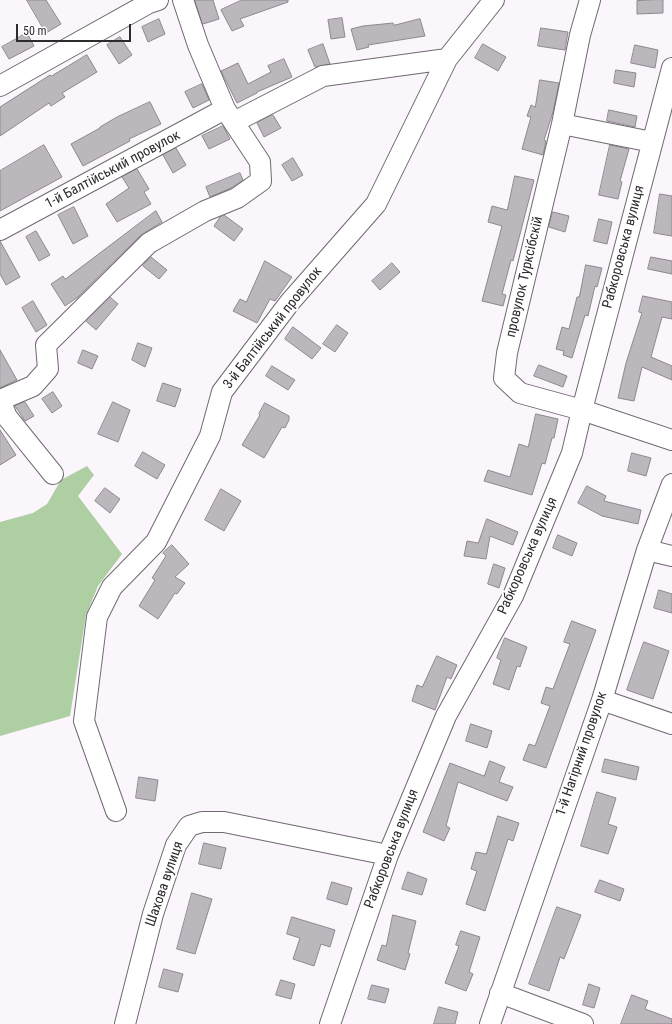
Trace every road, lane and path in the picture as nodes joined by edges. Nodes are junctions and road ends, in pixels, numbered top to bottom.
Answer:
1 (158, 0) edge
2 (183, 0) edge
3 (494, 0) edge
4 (590, 0) edge
5 (447, 59) junction
6 (672, 68) edge
7 (0, 86) edge
8 (229, 116) junction
9 (562, 124) junction
10 (652, 142) junction
11 (0, 230) edge
12 (2, 410) edge
13 (582, 410) junction
14 (672, 440) edge
15 (53, 474) dead end
16 (672, 484) edge
17 (647, 550) junction
18 (672, 556) edge
19 (602, 700) junction
20 (672, 724) edge
21 (116, 811) dead end
22 (388, 855) junction
23 (500, 993) junction
24 (124, 1024) edge
25 (330, 1024) edge
26 (490, 1024) edge
27 (583, 1024) edge

1 - 7 street
2 - 8 street
3 - 5 street, 3-й Балтійський провулок
4 - 9 street, провулок Турксібскій
5 - 8 street, 1-й Балтійський провулок
5 - 21 street, 3-й Балтійський провулок
6 - 10 street, Рабкоровська вулиця
8 - 11 street, 1-й Балтійський провулок
8 - 12 street
9 - 10 street
9 - 13 street, провулок Турксібскій
10 - 13 street, Рабкоровська вулиця
12 - 15 street
13 - 14 street, провулок Турксібскій
13 - 22 street, Рабкоровська вулиця
16 - 17 street, 1-й Нагірний провулок
17 - 18 street
17 - 19 street, 1-й Нагірний провулок
19 - 20 street
19 - 23 street, 1-й Нагірний провулок
22 - 24 street, Шахова вулиця
22 - 25 street, Рабкоровська вулиця
23 - 26 street, 1-й Нагірний провулок
23 - 27 street

